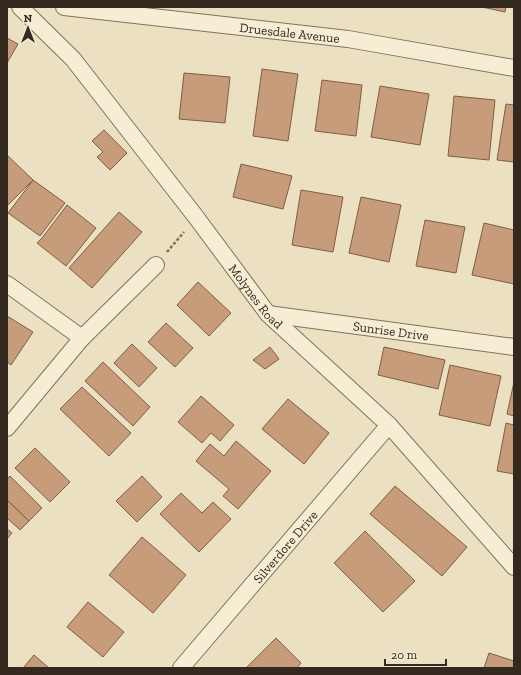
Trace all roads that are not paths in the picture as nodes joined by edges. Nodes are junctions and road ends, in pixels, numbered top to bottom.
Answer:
1 (20, 7) edge
2 (64, 7) edge
3 (514, 68) edge
4 (156, 265) road end
5 (7, 284) edge
6 (268, 314) junction
7 (82, 338) junction
8 (514, 347) edge
9 (388, 425) junction
10 (7, 428) edge
11 (514, 567) edge
12 (181, 668) edge

1 - 6 street, Molynes Road
2 - 3 street, Druesdale Avenue
4 - 7 street
5 - 7 street
6 - 8 street, Sunrise Drive
6 - 9 street, Molynes Road
7 - 10 street
9 - 11 street, Molynes Road
9 - 12 street, Silverdore Drive

